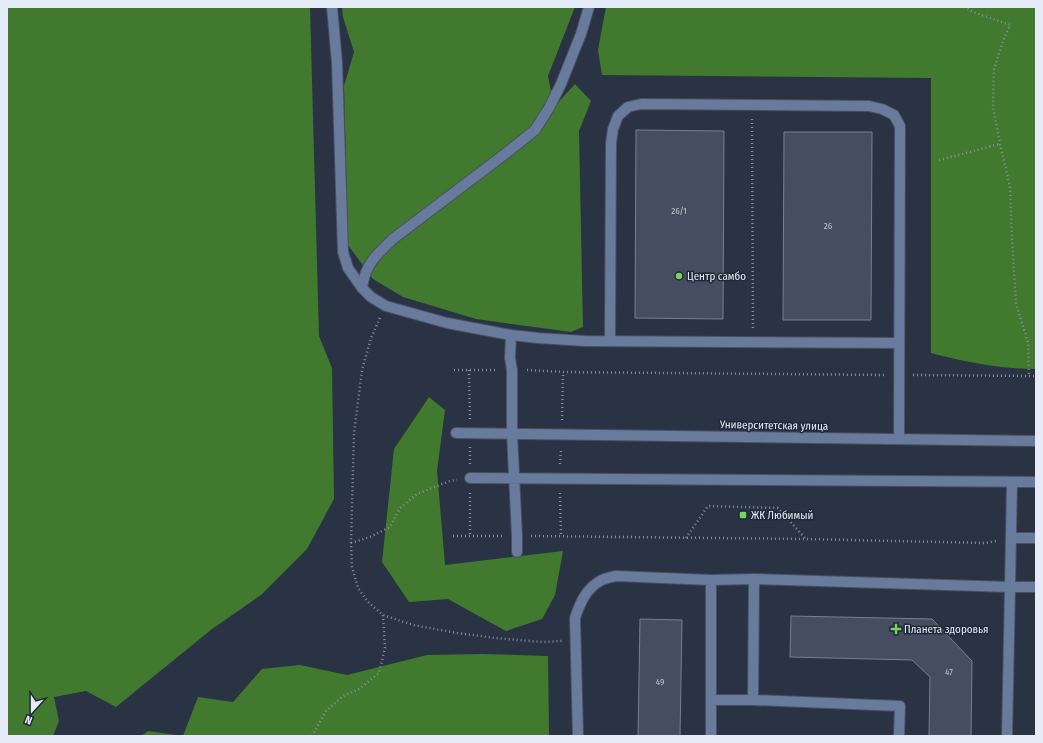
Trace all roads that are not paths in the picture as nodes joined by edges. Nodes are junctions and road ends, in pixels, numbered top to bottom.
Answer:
1 (332, 7) edge
2 (589, 7) edge
3 (362, 288) junction
4 (511, 335) junction
5 (610, 341) junction
6 (900, 343) junction
7 (456, 433) dead end
8 (512, 433) junction
9 (899, 439) junction
10 (1036, 441) edge
11 (470, 478) road end
12 (514, 478) junction
13 (1012, 482) junction
14 (1036, 482) edge
15 (1011, 538) junction
16 (1036, 538) edge
17 (517, 552) dead end
18 (754, 579) junction
19 (711, 580) junction
20 (1010, 587) junction
21 (1036, 587) edge
22 (711, 700) junction
23 (753, 700) junction
24 (578, 736) edge
25 (711, 736) edge
26 (900, 736) edge
27 (1007, 736) edge

1 - 3 street
2 - 3 street
3 - 4 street
4 - 5 street
4 - 8 street
5 - 6 street
5 - 6 street
6 - 9 street
7 - 8 street, Университетская улица
8 - 9 street, Университетская улица
8 - 12 street
9 - 10 street, Университетская улица
11 - 12 street
12 - 13 street
12 - 17 street
13 - 14 street
13 - 15 street
15 - 16 street
15 - 20 street
18 - 19 street
18 - 20 street
18 - 23 street
19 - 22 street
19 - 24 street
20 - 21 street
20 - 27 street
22 - 23 street
22 - 25 street
23 - 26 street

